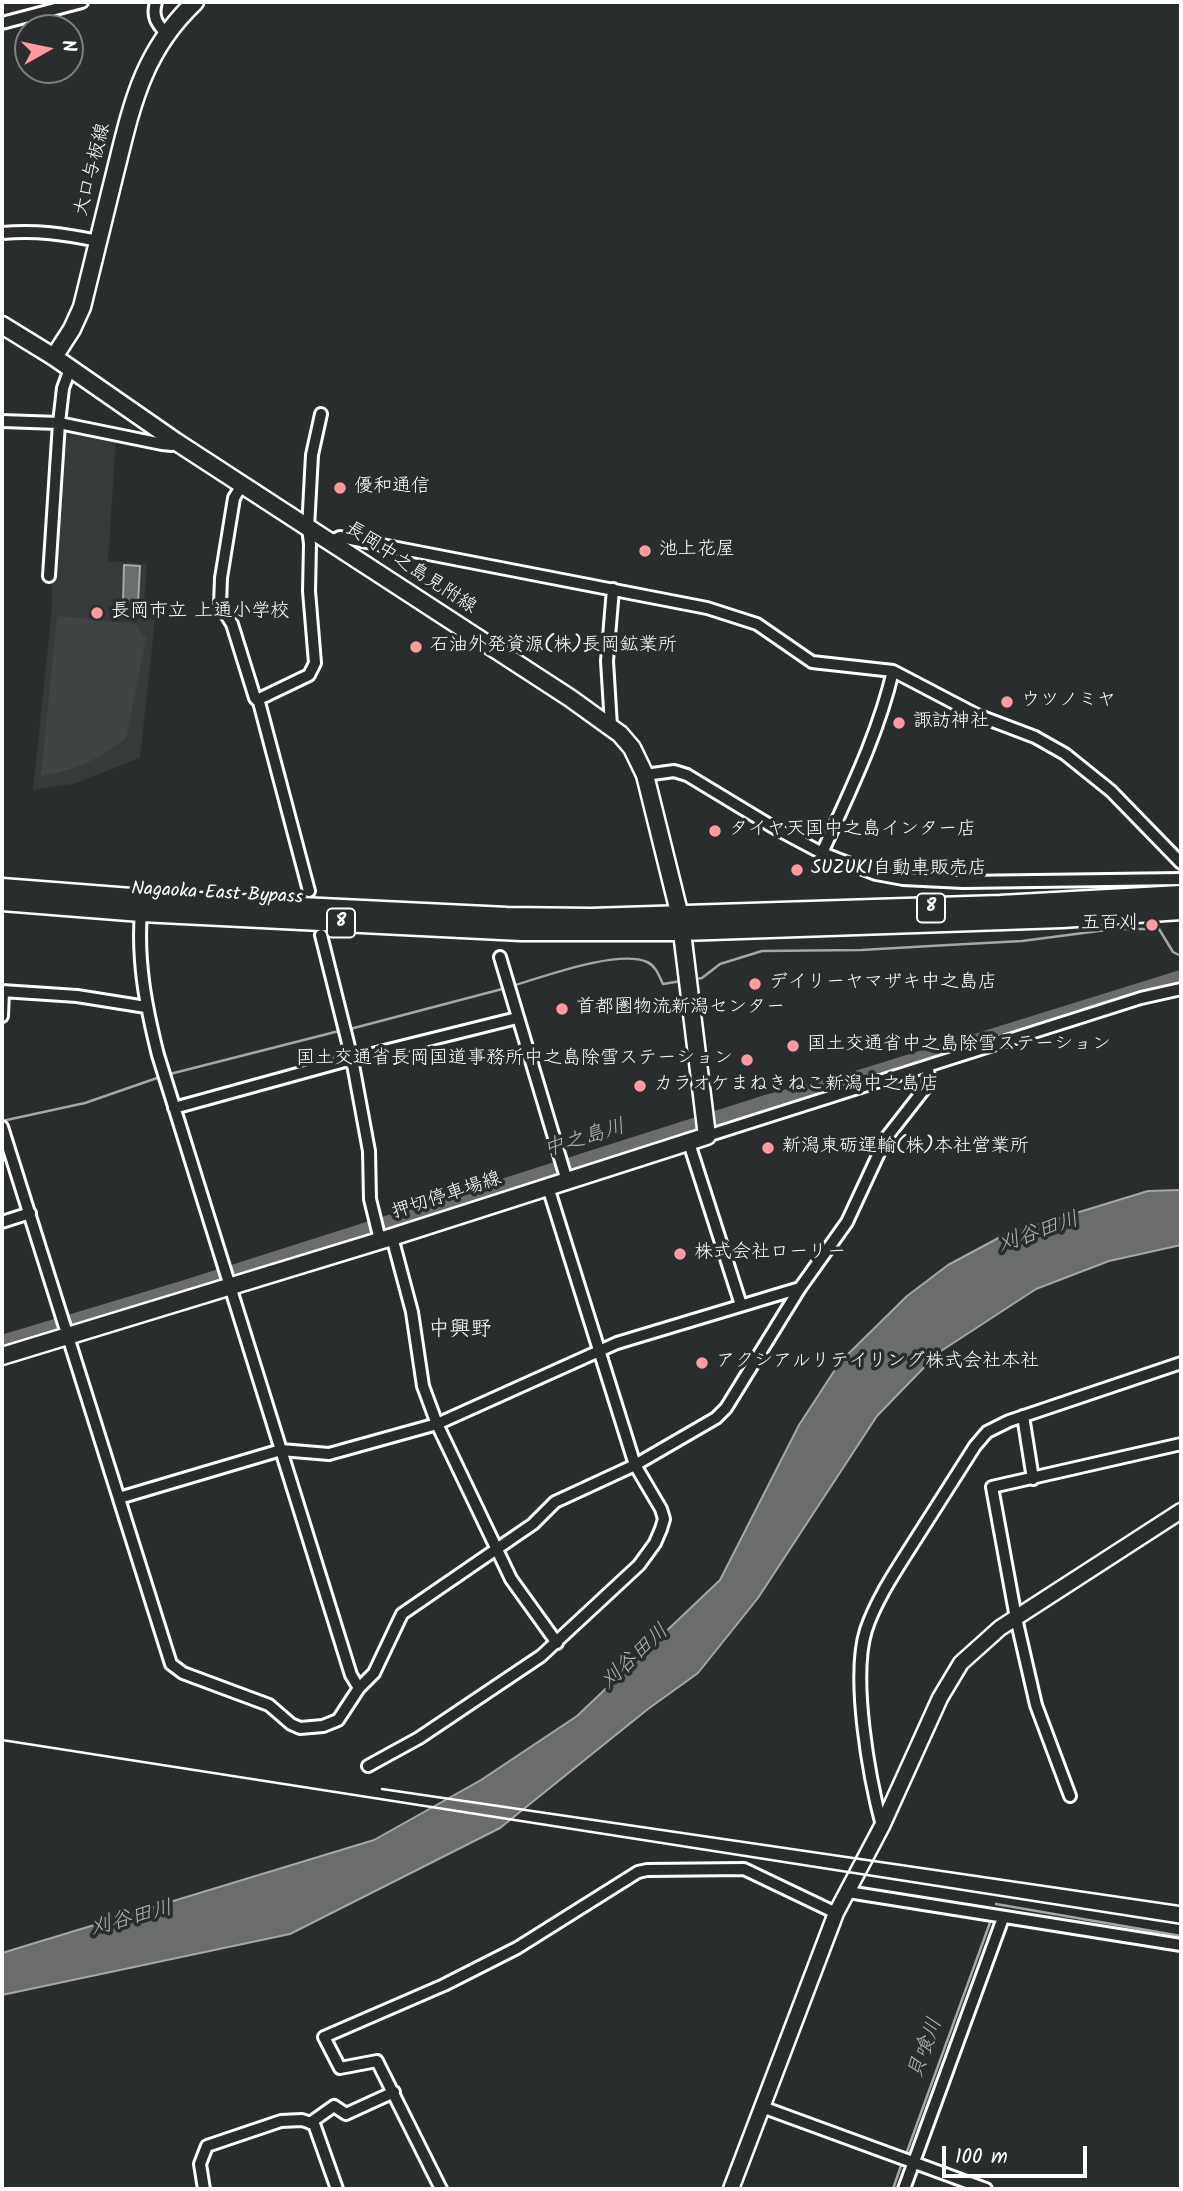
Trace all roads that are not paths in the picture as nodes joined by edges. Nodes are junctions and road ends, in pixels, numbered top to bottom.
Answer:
1 (82, 2) edge
2 (156, 2) edge
3 (195, 2) edge
4 (2, 23) edge
5 (166, 33) junction
6 (2, 233) edge
7 (98, 241) junction
8 (2, 325) edge
9 (54, 357) junction
10 (70, 369) junction
11 (321, 414) dead end
12 (2, 421) edge
13 (59, 423) junction
14 (175, 441) junction
15 (242, 485) junction
16 (308, 528) junction
17 (330, 542) junction
18 (49, 576) dead end
19 (613, 590) junction
20 (893, 671) junction
21 (257, 700) junction
22 (611, 726) junction
23 (645, 775) junction
24 (822, 853) junction
25 (1181, 863) edge
26 (1181, 879) edge
27 (1055, 882) junction
28 (2, 888) edge
29 (309, 891) dead end
30 (1181, 895) edge
31 (2, 901) edge
32 (1056, 903) junction
33 (1181, 910) edge
34 (141, 912) junction
35 (681, 924) junction
36 (321, 935) dead end
37 (500, 957) dead end
38 (1181, 989) edge
39 (2, 991) edge
40 (146, 1007) junction
41 (2, 1016) edge
42 (517, 1018) junction
43 (352, 1059) junction
44 (928, 1066) junction
45 (174, 1108) junction
46 (2, 1127) edge
47 (707, 1136) junction
48 (689, 1143) junction
49 (567, 1181) junction
50 (548, 1187) junction
51 (30, 1213) junction
52 (2, 1222) edge
53 (386, 1238) junction
54 (229, 1278) junction
55 (800, 1288) junction
56 (741, 1305) junction
57 (68, 1336) junction
58 (601, 1350) junction
59 (2, 1356) edge
60 (1181, 1363) edge
61 (1023, 1416) junction
62 (437, 1424) junction
63 (1181, 1444) edge
64 (281, 1450) junction
65 (635, 1465) junction
66 (1033, 1479) junction
67 (119, 1498) junction
68 (1181, 1511) edge
69 (497, 1548) junction
70 (1016, 1618) junction
71 (557, 1643) junction
72 (359, 1688) junction
73 (368, 1766) dead end
74 (1070, 1796) dead end
75 (882, 1826) junction
76 (848, 1892) junction
77 (836, 1913) junction
78 (1003, 1918) junction
79 (1181, 1945) edge
80 (394, 2092) junction
81 (762, 2107) junction
82 (310, 2123) junction
83 (914, 2161) junction
84 (204, 2189) edge
85 (337, 2189) edge
86 (441, 2189) edge
87 (731, 2189) edge
88 (904, 2189) edge
89 (986, 2189) edge

1 - 4 street
2 - 5 street
3 - 5 main road, 大口与板線
5 - 7 main road, 大口与板線
6 - 7 street
7 - 9 main road, 大口与板線
8 - 9 main road, 長岡中之島見附線
9 - 10 main road, 長岡中之島見附線
10 - 13 street
10 - 14 main road, 長岡中之島見附線
11 - 16 street
12 - 13 street
13 - 14 street
13 - 18 street
14 - 15 main road, 長岡中之島見附線
15 - 16 main road, 長岡中之島見附線
15 - 21 street
16 - 17 main road, 長岡中之島見附線
16 - 21 street
17 - 19 street
17 - 22 main road, 長岡中之島見附線
19 - 20 street
19 - 22 street
20 - 24 street
20 - 25 street
21 - 29 street
22 - 23 main road, 長岡中之島見附線
23 - 24 street
23 - 35 main road, 長岡中之島見附線
24 - 27 street
26 - 27 street
27 - 32 street
28 - 35 highway, Nagaoka East Bypass / 8
30 - 32 highway, 8
31 - 34 highway, Nagaoka East Bypass / 8
32 - 35 highway, 8
33 - 35 highway, 8
34 - 35 highway, Nagaoka East Bypass / 8
34 - 40 street
35 - 47 main road
36 - 43 street
37 - 42 street
38 - 44 street
39 - 40 street
39 - 41 street
40 - 45 street
42 - 43 street
42 - 49 street
43 - 45 street
43 - 53 street
44 - 47 street
44 - 55 street
45 - 54 street
46 - 51 street
47 - 48 main road, 押切停車場線
48 - 49 main road, 押切停車場線
48 - 56 street
49 - 50 main road, 押切停車場線
50 - 53 main road, 押切停車場線
50 - 58 street
51 - 52 street
51 - 57 street
53 - 54 main road, 押切停車場線
53 - 62 street
54 - 57 main road, 押切停車場線
54 - 64 street
55 - 56 street
55 - 65 street
56 - 58 street
57 - 59 main road, 押切停車場線
57 - 67 street
58 - 62 street
58 - 65 street
60 - 61 street
61 - 66 street
61 - 75 street
62 - 64 street
62 - 69 street
63 - 66 street
64 - 67 street
64 - 72 street
65 - 69 street
65 - 71 street
66 - 70 street
67 - 72 street
68 - 70 street
69 - 71 street
69 - 72 street
70 - 74 street
70 - 75 street
71 - 73 street
75 - 76 street
76 - 77 street
76 - 78 street
77 - 80 street
77 - 81 street
78 - 79 street
78 - 83 street
80 - 82 street
80 - 86 street
81 - 83 street
81 - 87 street
82 - 84 street
82 - 85 street
83 - 88 street
83 - 89 street

